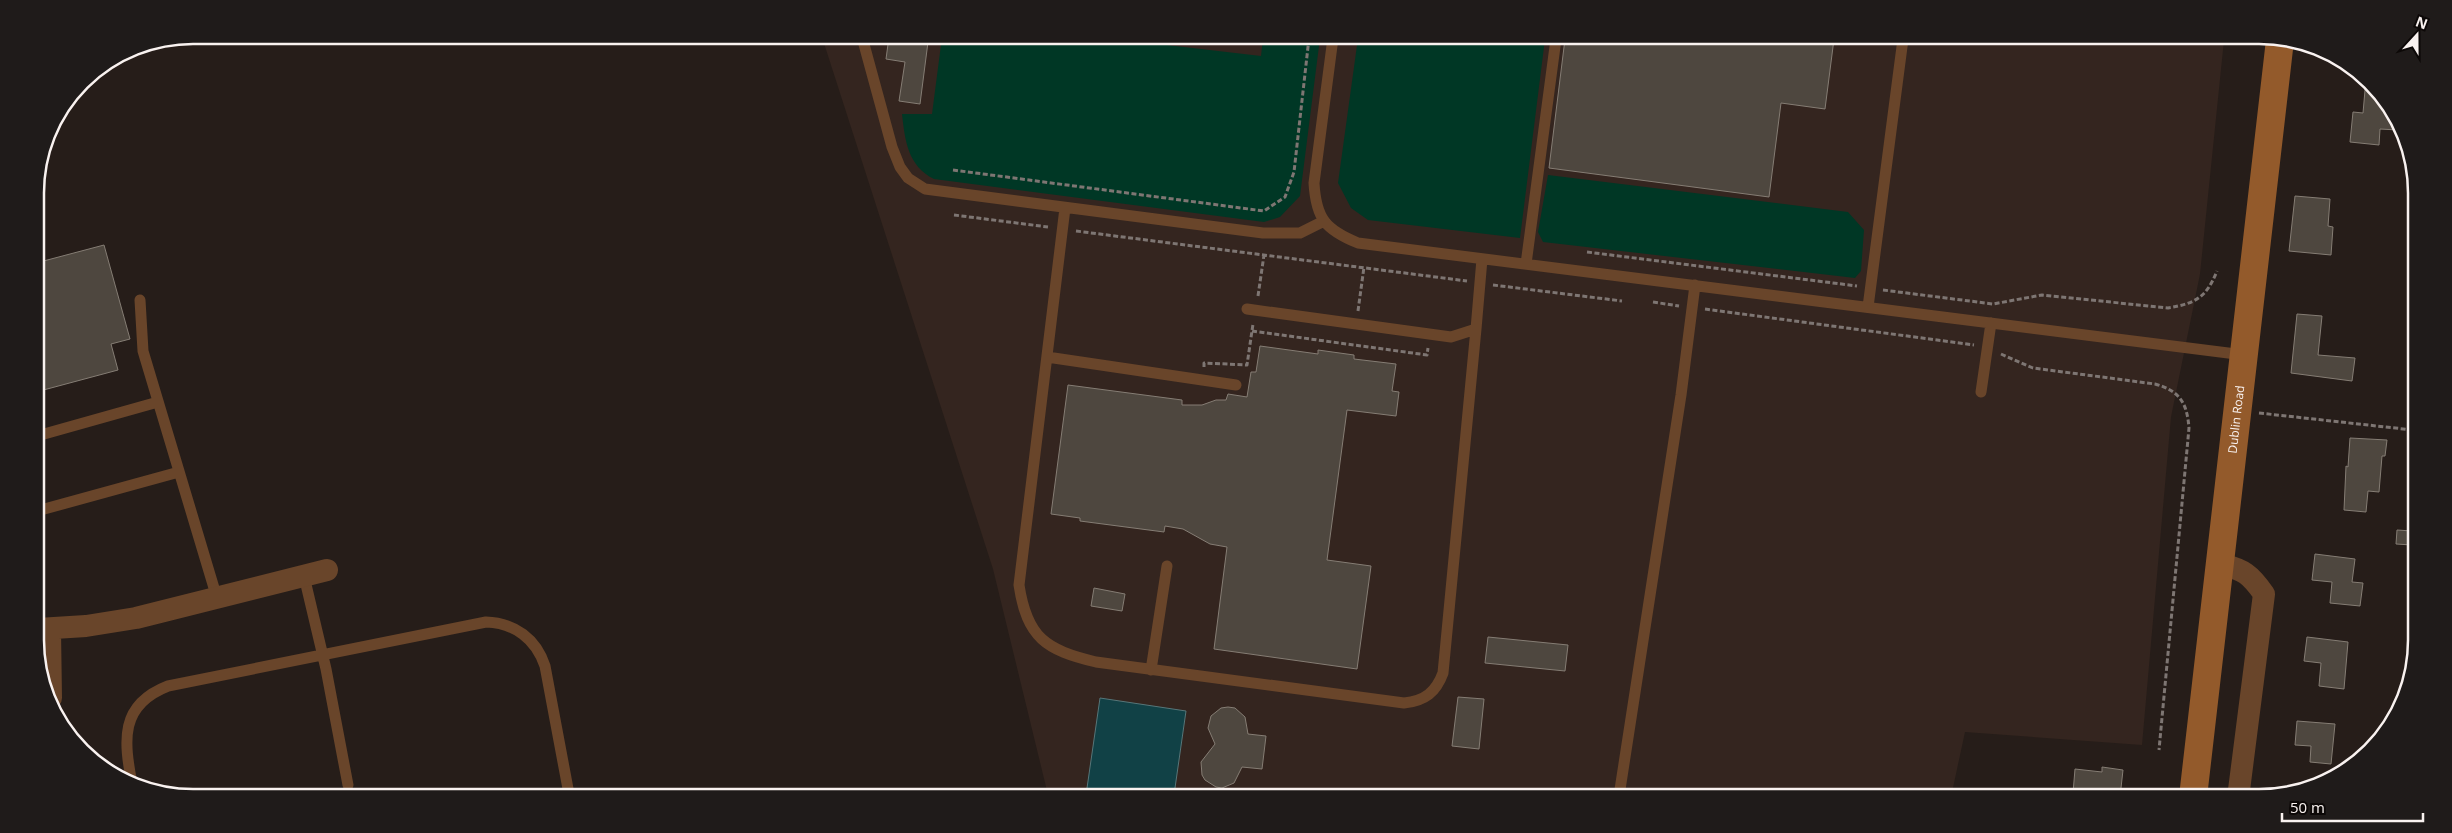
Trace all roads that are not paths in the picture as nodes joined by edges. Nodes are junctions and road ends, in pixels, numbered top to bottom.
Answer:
1 (864, 44) edge
2 (1332, 44) edge
3 (1555, 44) edge
4 (1902, 44) edge
5 (2279, 45) edge
6 (1065, 208) junction
7 (1324, 221) junction
8 (1482, 259) junction
9 (1526, 264) junction
10 (1695, 286) junction
11 (140, 300) dead end
12 (1868, 307) junction
13 (1251, 310) road end
14 (1990, 323) junction
15 (1476, 329) junction
16 (2245, 355) junction
17 (1047, 357) junction
18 (1236, 385) dead end
19 (1981, 392) dead end
20 (158, 402) junction
21 (44, 434) edge
22 (179, 472) junction
23 (44, 509) edge
24 (2221, 564) junction
25 (1167, 566) dead end
26 (327, 570) dead end
27 (304, 576) junction
28 (217, 598) junction
29 (44, 630) edge
30 (323, 654) junction
31 (1151, 670) junction
32 (49, 675) edge
33 (130, 775) edge
34 (348, 785) dead end
35 (568, 789) edge
36 (1620, 789) edge
37 (2194, 789) edge
38 (2239, 789) edge

1 - 6 lane
2 - 7 lane
3 - 9 lane
4 - 12 lane
5 - 16 main road, Dublin Road
6 - 7 lane
6 - 17 lane
7 - 8 lane
8 - 9 lane
8 - 15 lane
9 - 10 lane
10 - 12 lane
10 - 36 lane
11 - 20 lane
12 - 14 lane
13 - 15 lane
14 - 16 lane
14 - 19 lane
15 - 31 lane
16 - 24 main road, Dublin Road
17 - 18 lane
17 - 31 lane
20 - 21 lane
20 - 22 lane
22 - 23 lane
22 - 28 lane
24 - 37 main road, Dublin Road
24 - 38 street
25 - 31 lane
26 - 27 street
27 - 28 street
27 - 30 lane
28 - 29 street
29 - 32 street
30 - 33 lane
30 - 34 lane
30 - 35 lane

